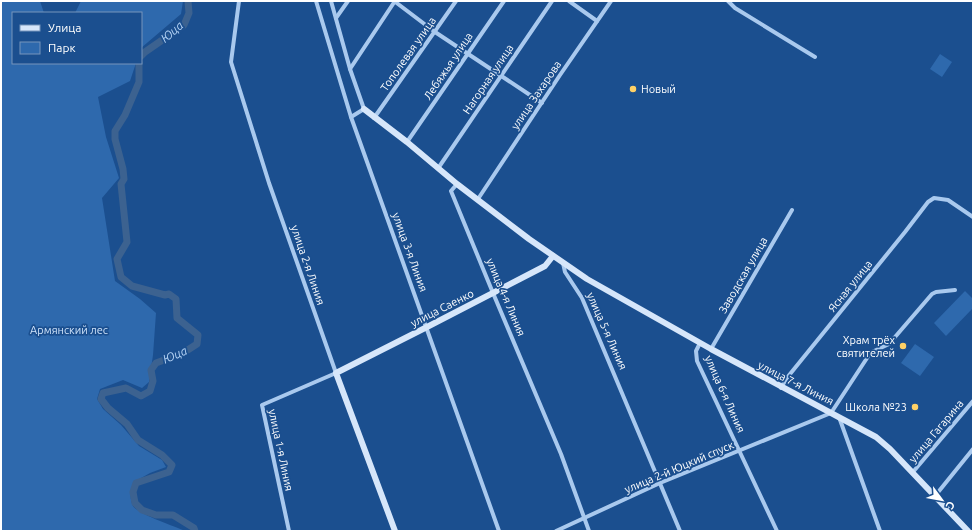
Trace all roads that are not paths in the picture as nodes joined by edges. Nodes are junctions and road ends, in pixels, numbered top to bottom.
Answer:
1 (239, 1) edge
2 (316, 1) edge
3 (331, 1) edge
4 (348, 1) edge
5 (395, 1) edge
6 (456, 1) edge
7 (504, 1) edge
8 (552, 1) edge
9 (569, 1) edge
10 (611, 1) edge
11 (728, 1) edge
12 (336, 18) junction
13 (597, 21) junction
14 (434, 32) junction
15 (468, 54) junction
16 (815, 57) dead end
17 (350, 69) junction
18 (501, 75) junction
19 (542, 103) junction
20 (364, 109) junction
21 (351, 117) junction
22 (374, 118) junction
23 (407, 142) junction
24 (438, 167) junction
25 (457, 184) junction
26 (478, 199) junction
27 (792, 210) dead end
28 (973, 217) edge
29 (553, 256) junction
30 (563, 262) junction
31 (955, 290) dead end
32 (493, 293) junction
33 (427, 327) junction
34 (700, 343) junction
35 (711, 350) junction
36 (336, 373) junction
37 (781, 388) junction
38 (973, 401) edge
39 (832, 413) junction
40 (838, 416) junction
41 (973, 449) edge
42 (740, 451) junction
43 (913, 472) junction
44 (660, 483) junction
45 (935, 496) junction
46 (583, 518) junction
47 (289, 531) edge
48 (395, 531) edge
49 (499, 531) edge
50 (556, 531) edge
51 (589, 531) edge
52 (680, 531) edge
53 (777, 531) edge
54 (880, 531) edge
55 (968, 531) edge

1 - 36 street, улица 2-я Линия
2 - 21 street, улица 3-я Линия
3 - 12 street
4 - 12 street
5 - 14 street
5 - 17 street
6 - 14 street, Тополевая улица
7 - 15 street, Лебяжья улица
8 - 18 street, Нагорная улица
9 - 13 street
10 - 13 street, улица Захарова
11 - 16 street
12 - 17 street
13 - 19 street, улица Захарова
14 - 15 street
14 - 22 street, Тополевая улица
15 - 18 street
15 - 23 street, Лебяжья улица
17 - 20 street
18 - 19 street
18 - 24 street, Нагорная улица
19 - 26 street, улица Захарова
20 - 21 street
20 - 22 street
21 - 33 street, улица 3-я Линия
22 - 23 street
23 - 24 street
24 - 25 street
25 - 26 street
25 - 32 street, улица 4-я Линия
26 - 29 street
27 - 35 street, Заводская улица
28 - 37 street, Ясная улица
29 - 30 street
29 - 32 street, улица Саенко
30 - 34 street, улица 6-я Линия
30 - 44 street, улица 5-я Линия
31 - 39 street
32 - 33 street, улица Саенко
32 - 46 street, улица 4-я Линия
33 - 36 street, улица Саенко
33 - 49 street, улица 3-я Линия
34 - 35 street, улица 7-я Линия
34 - 42 street, улица 6-я Линия
35 - 37 street, улица 7-я Линия
36 - 47 street, улица 1-я Линия
36 - 48 street, улица 2-я Линия
37 - 39 street, улица 7-я Линия
38 - 43 street, улица Гагарина
39 - 40 street, улица 7-я Линия
39 - 42 street, улица 2-й Юцкий спуск
40 - 43 street
40 - 54 street, улица 7-я Линия
41 - 45 street
42 - 44 street, улица 2-й Юцкий спуск
42 - 53 street, улица 6-я Линия
43 - 45 street
44 - 46 street, улица 2-й Юцкий спуск
44 - 52 street, улица 5-я Линия
45 - 55 street
46 - 50 street, улица 2-й Юцкий спуск
46 - 51 street, улица 4-я Линия

